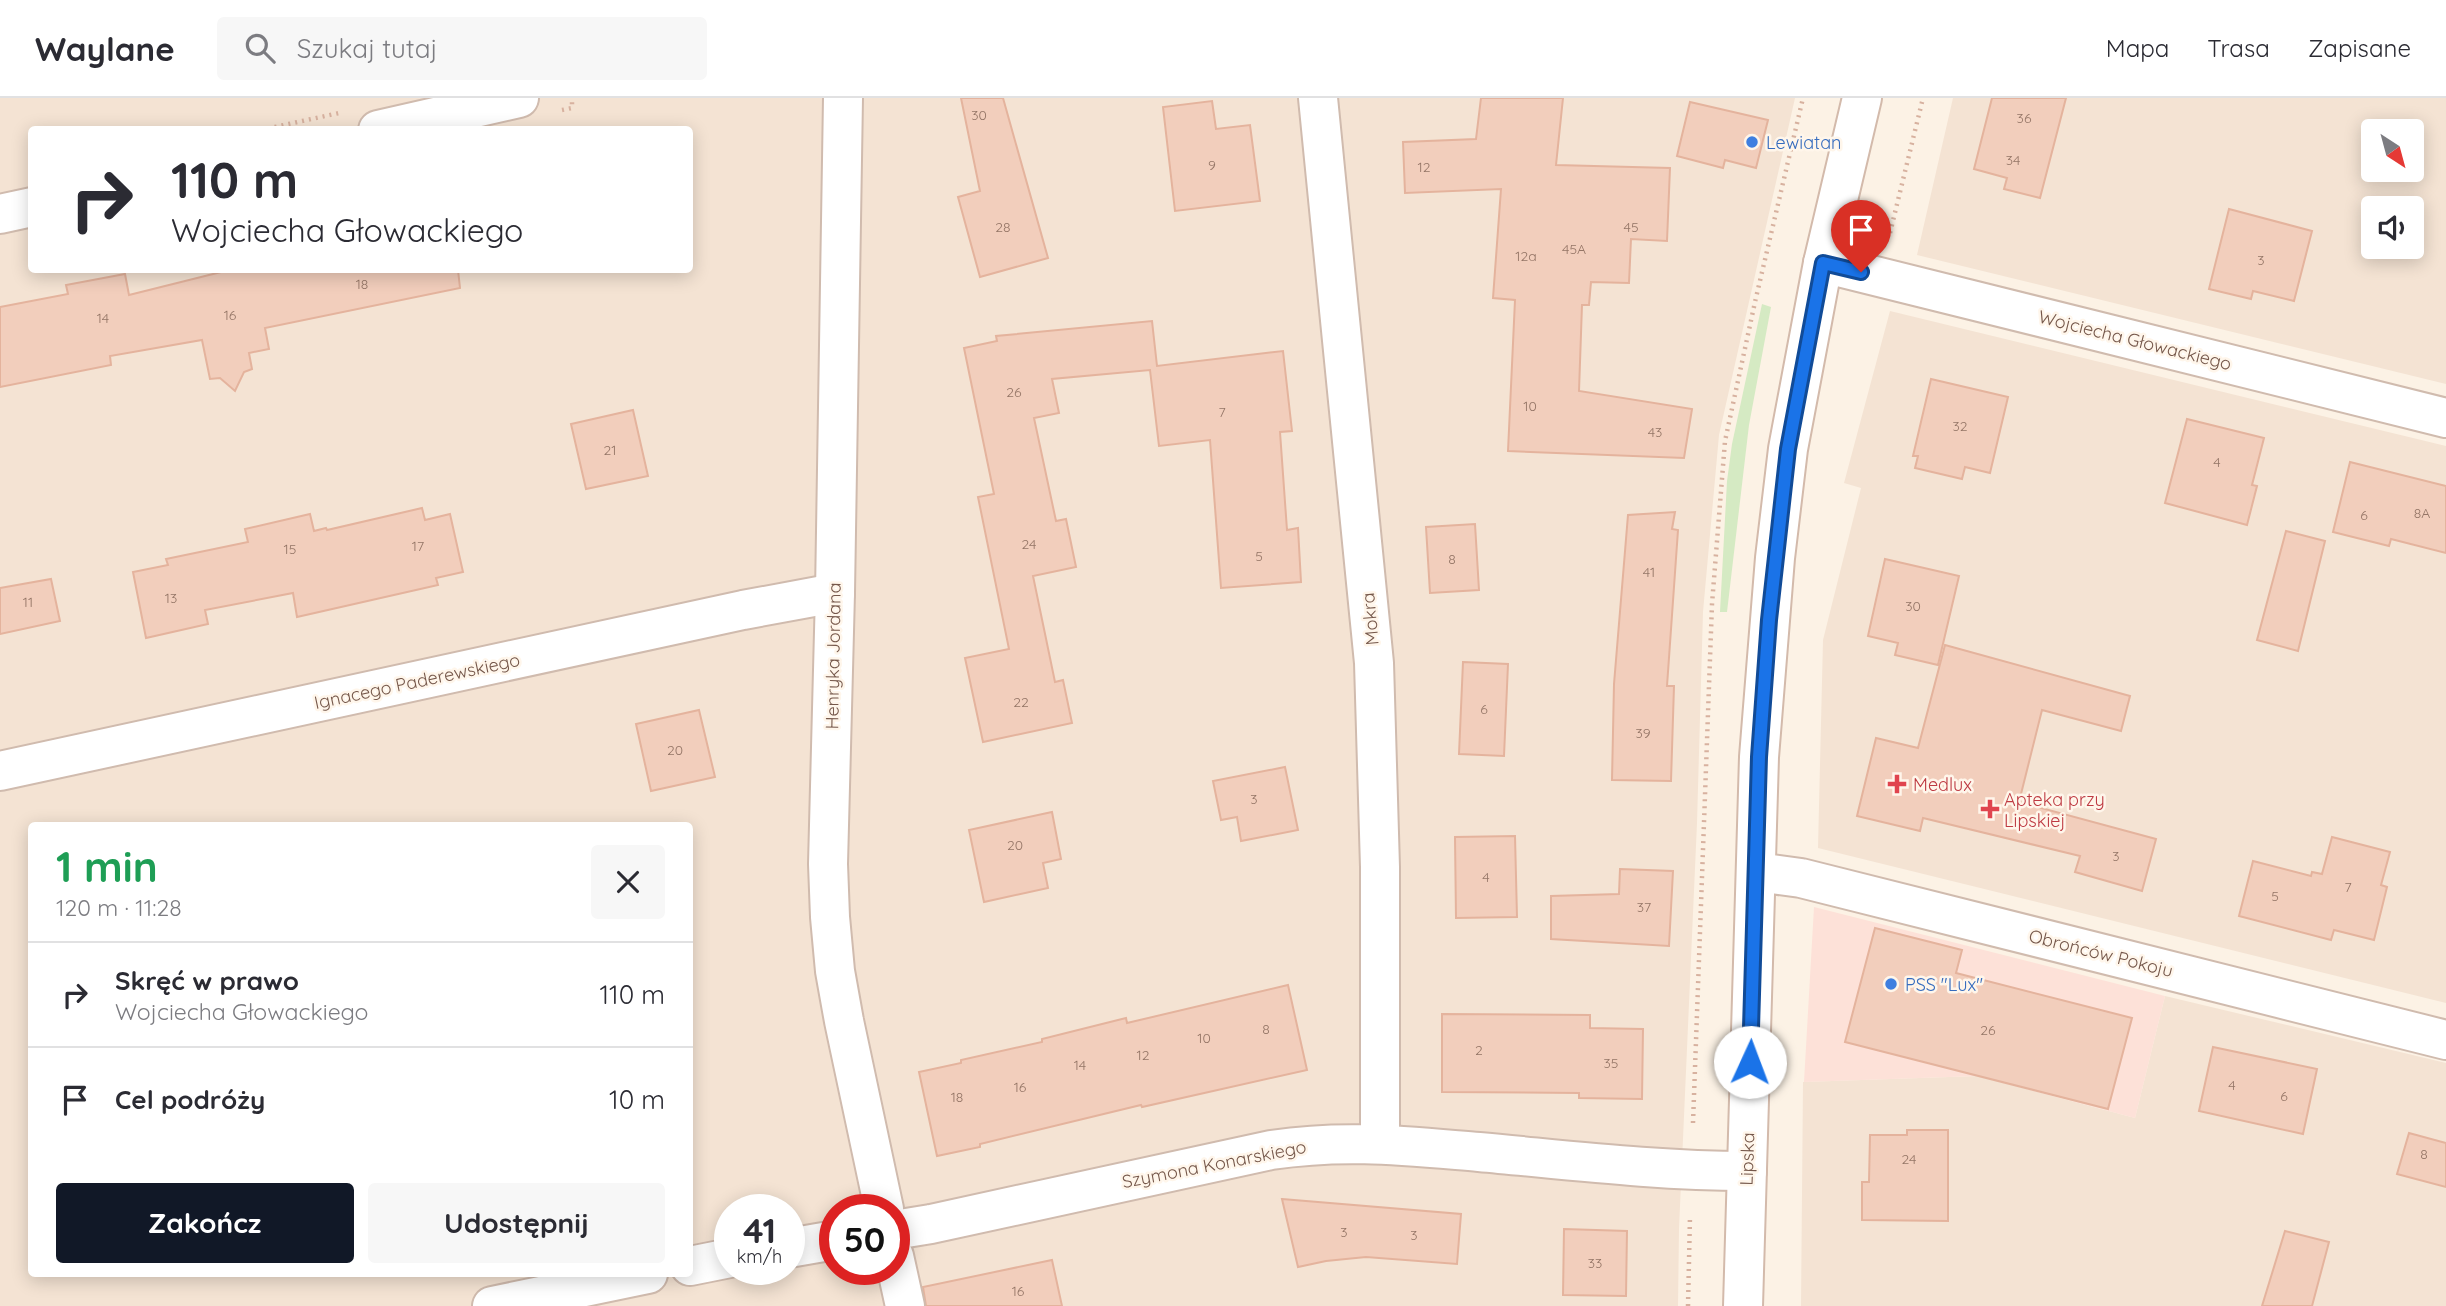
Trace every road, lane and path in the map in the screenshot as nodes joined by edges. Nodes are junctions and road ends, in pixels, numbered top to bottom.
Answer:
1 (519, 98) edge
2 (842, 98) edge
3 (1318, 98) edge
4 (1862, 98) edge
5 (1923, 98) edge
6 (396, 126) edge
7 (28, 208) edge
8 (0, 214) edge
9 (1823, 263) junction
10 (1880, 276) junction
11 (2446, 418) edge
12 (835, 593) junction
13 (0, 771) edge
14 (1756, 872) junction
15 (2446, 1040) edge
16 (1380, 1143) junction
17 (1747, 1171) junction
18 (881, 1194) edge
19 (910, 1227) edge
20 (714, 1261) edge
21 (693, 1265) edge
22 (633, 1277) edge
23 (900, 1285) edge
24 (492, 1306) edge
25 (905, 1306) edge
26 (1743, 1306) edge

1 - 6 street
2 - 12 street, Henryka Jordana
3 - 16 street, Mokra
4 - 9 street, Lipska
5 - 10 path
7 - 8 street
9 - 10 street, Wojciecha Głowackiego
9 - 14 street, Lipska
10 - 11 street, Wojciecha Głowackiego
12 - 13 street, Ignacego Paderewskiego
12 - 18 street, Henryka Jordana
14 - 15 street, Obrońców Pokoju
14 - 17 street, Lipska
16 - 17 street, Szymona Konarskiego
16 - 19 street, Szymona Konarskiego
17 - 26 street, Lipska
20 - 21 street
22 - 24 street
23 - 25 street

